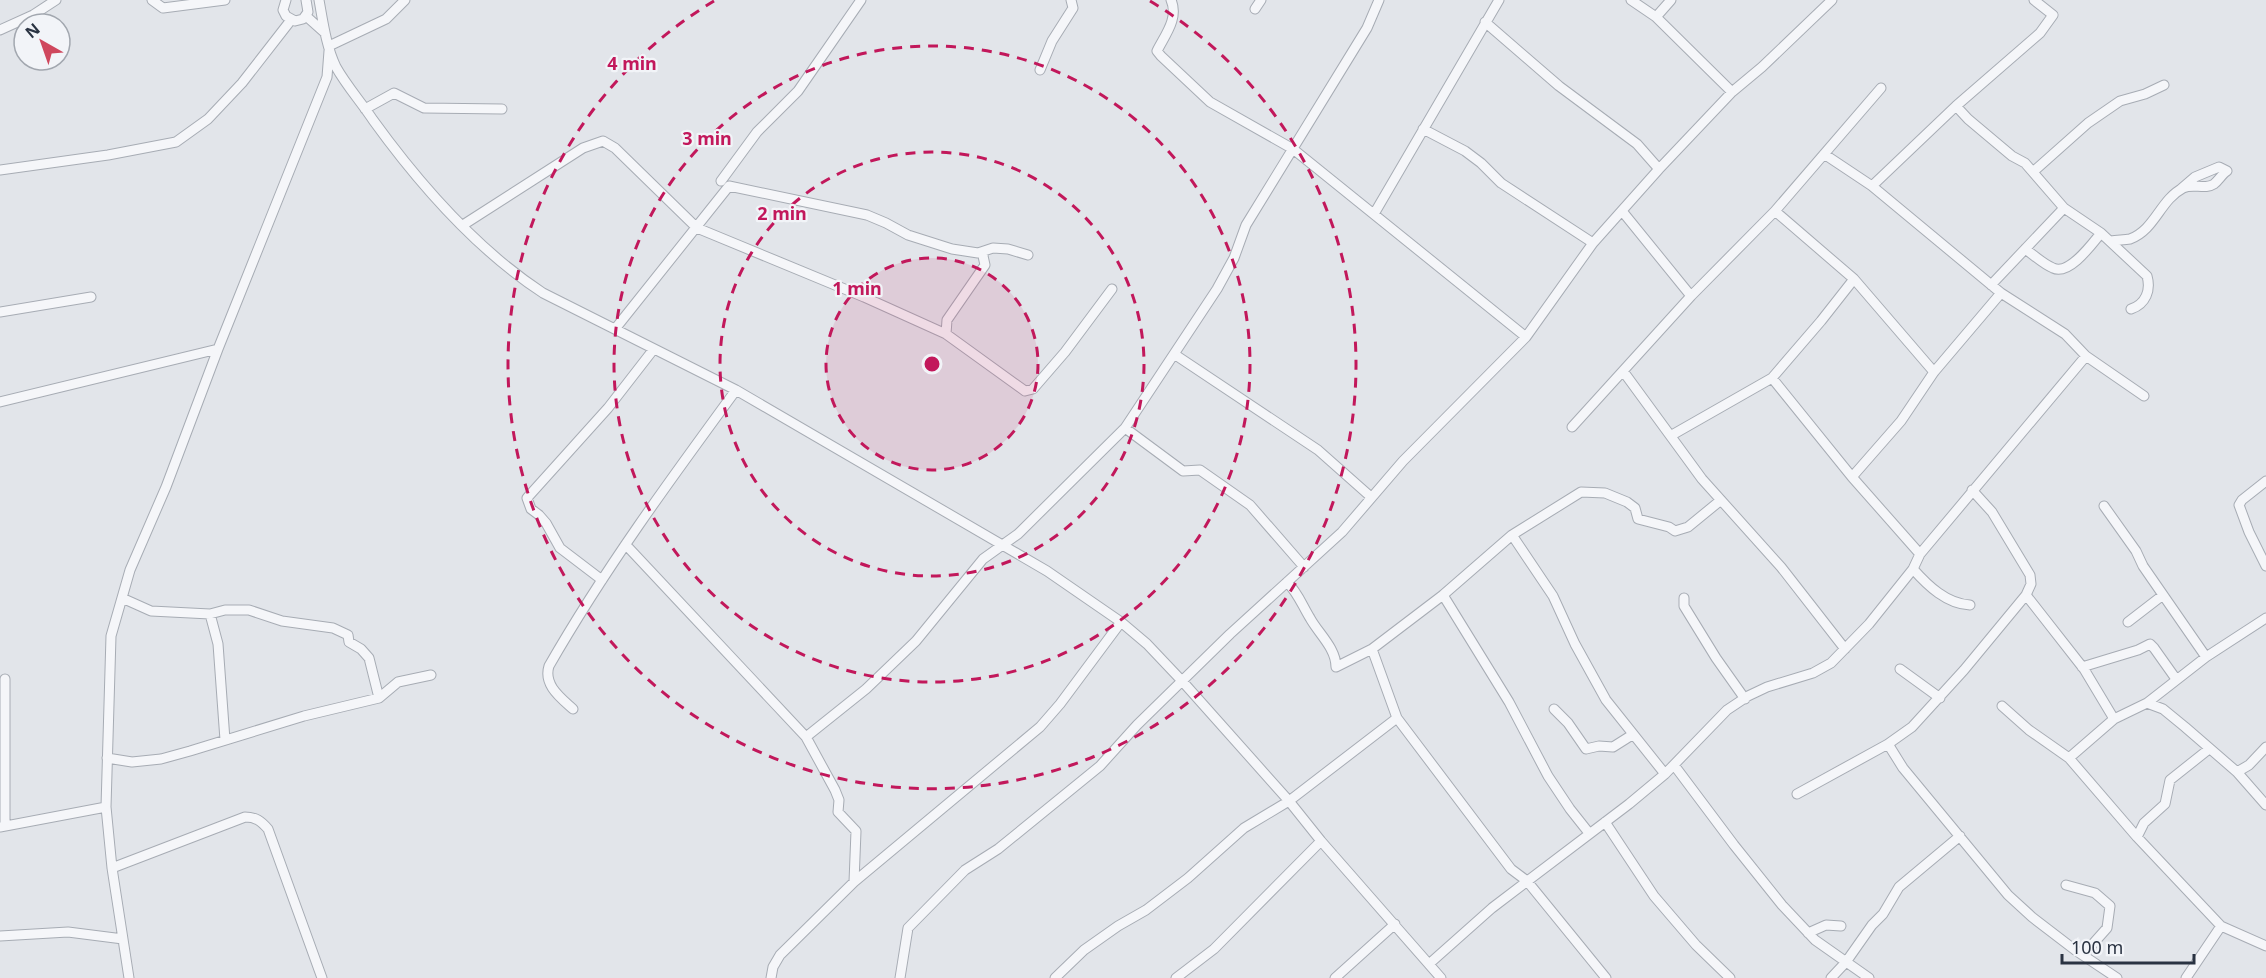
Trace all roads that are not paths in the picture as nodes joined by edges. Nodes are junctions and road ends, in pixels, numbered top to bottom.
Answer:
1 (56, 0) edge
2 (152, 0) edge
3 (225, 0) edge
4 (306, 0) edge
5 (319, 0) edge
6 (405, 0) edge
7 (861, 0) edge
8 (1071, 0) edge
9 (1171, 0) edge
10 (1261, 0) edge
11 (1379, 0) edge
12 (1500, 0) edge
13 (1631, 0) edge
14 (1671, 0) edge
15 (1832, 0) edge
16 (2034, 0) edge
17 (283, 1) edge
18 (1255, 9) dead end
19 (306, 16) junction
20 (1656, 17) junction
21 (291, 20) junction
22 (1485, 22) junction
23 (0, 30) edge
24 (324, 33) junction
25 (329, 46) junction
26 (1040, 70) dead end
27 (2164, 85) dead end
28 (1881, 88) dead end
29 (1731, 92) junction
30 (1956, 106) junction
31 (365, 109) junction
32 (502, 109) dead end
33 (1423, 129) junction
34 (1293, 149) junction
35 (1824, 154) junction
36 (1659, 169) junction
37 (0, 170) edge
38 (2033, 172) junction
39 (721, 181) dead end
40 (1872, 186) junction
41 (2181, 189) dead end
42 (2064, 208) junction
43 (1775, 210) junction
44 (1622, 211) junction
45 (1374, 214) junction
46 (463, 225) junction
47 (697, 228) junction
48 (2102, 233) junction
49 (2111, 241) junction
50 (1593, 243) junction
51 (2025, 249) junction
52 (981, 254) junction
53 (1028, 255) dead end
54 (1854, 279) junction
55 (1991, 285) junction
56 (1112, 289) dead end
57 (2001, 293) junction
58 (1692, 296) junction
59 (91, 297) dead end
60 (2131, 309) dead end
61 (0, 312) edge
62 (615, 329) junction
63 (945, 334) junction
64 (1526, 337) junction
65 (218, 349) junction
66 (654, 350) junction
67 (1174, 354) junction
68 (2086, 356) junction
69 (1623, 371) junction
70 (1934, 372) junction
71 (1772, 378) junction
72 (736, 390) junction
73 (2144, 396) dead end
74 (0, 402) edge
75 (1572, 427) dead end
76 (1125, 428) junction
77 (1672, 435) junction
78 (1852, 477) junction
79 (2266, 481) edge
80 (1972, 490) junction
81 (1371, 497) junction
82 (1721, 500) junction
83 (2104, 506) dead end
84 (1512, 535) junction
85 (626, 545) junction
86 (1001, 546) junction
87 (1920, 554) junction
88 (2266, 566) edge
89 (1304, 567) junction
90 (1913, 570) junction
91 (602, 580) junction
92 (1287, 582) junction
93 (1443, 595) junction
94 (2026, 595) junction
95 (2163, 595) junction
96 (122, 598) junction
97 (1684, 598) dead end
98 (1970, 605) dead end
99 (210, 614) junction
100 (2266, 618) edge
101 (1121, 622) junction
102 (2128, 622) dead end
103 (1372, 649) junction
104 (1845, 649) junction
105 (2206, 657) junction
106 (2082, 666) junction
107 (1900, 669) dead end
108 (431, 675) dead end
109 (5, 679) dead end
110 (2176, 679) junction
111 (1183, 682) junction
112 (379, 698) junction
113 (1940, 698) junction
114 (1745, 699) junction
115 (2147, 703) junction
116 (2002, 706) dead end
117 (573, 709) dead end
118 (1554, 709) dead end
119 (1397, 718) junction
120 (2114, 718) junction
121 (1632, 735) junction
122 (806, 737) junction
123 (225, 740) junction
124 (1888, 744) junction
125 (2266, 747) edge
126 (2209, 749) junction
127 (107, 758) junction
128 (2069, 758) junction
129 (1674, 765) junction
130 (2237, 772) junction
131 (1665, 774) junction
132 (1797, 794) dead end
133 (1289, 801) junction
134 (2266, 806) edge
135 (106, 807) junction
136 (1605, 822) junction
137 (2, 826) edge
138 (1589, 833) junction
139 (1960, 836) junction
140 (2137, 837) junction
141 (1321, 841) junction
142 (112, 868) junction
143 (1527, 881) junction
144 (854, 882) junction
145 (2066, 885) dead end
146 (1395, 924) junction
147 (1841, 926) dead end
148 (2221, 926) junction
149 (1808, 933) junction
150 (0, 936) edge
151 (123, 939) junction
152 (2266, 946) edge
153 (2083, 955) junction
154 (1846, 962) junction
155 (1429, 964) junction
156 (129, 978) edge
157 (321, 978) edge
158 (771, 978) edge
159 (900, 978) edge
160 (1055, 978) edge
161 (1176, 978) edge
162 (1335, 978) edge
163 (1441, 978) edge
164 (1606, 978) edge
165 (1730, 978) edge
166 (1831, 978) edge
167 (1869, 978) edge
168 (2117, 978) edge
169 (2186, 978) edge

1 - 23 street
2 - 3 street
4 - 19 street
5 - 24 street
6 - 25 street
7 - 39 street
8 - 26 street
9 - 34 street
10 - 18 street
11 - 34 street
12 - 22 street
13 - 20 street
14 - 20 street
15 - 29 street
16 - 30 street
17 - 21 street
19 - 21 street
19 - 24 street
20 - 29 street
21 - 37 street
22 - 33 street
22 - 36 street
24 - 25 street
25 - 31 street
25 - 65 street
27 - 38 street
28 - 35 street
29 - 36 street
30 - 38 street
30 - 40 street
31 - 32 street
31 - 46 street
33 - 45 street
33 - 50 street
34 - 45 street
34 - 67 street
35 - 40 street
35 - 43 street
36 - 44 street
38 - 42 street
40 - 55 street
41 - 49 street
42 - 48 street
42 - 51 street
43 - 54 street
43 - 58 street
44 - 50 street
44 - 58 street
45 - 64 street
46 - 47 street
46 - 62 street
47 - 52 street
47 - 62 street
47 - 63 street
48 - 49 street
48 - 51 street
49 - 60 street
50 - 64 street
51 - 55 street
52 - 53 street
52 - 63 street
54 - 70 street
54 - 71 street
55 - 57 street
56 - 63 street
57 - 68 street
57 - 70 street
58 - 69 street
59 - 61 street
62 - 66 street
64 - 81 street
65 - 74 street
65 - 96 street
66 - 72 street
66 - 91 street
67 - 76 street
67 - 81 street
68 - 73 street
68 - 80 street
69 - 75 street
69 - 77 street
70 - 78 street
71 - 77 street
71 - 78 street
72 - 85 street
72 - 86 street
76 - 86 street
76 - 89 street
77 - 82 street
78 - 87 street
79 - 88 street
80 - 87 street
80 - 94 street
81 - 89 street
82 - 84 street
82 - 104 street
83 - 95 street
84 - 93 street
84 - 121 street
85 - 91 street
85 - 122 street
86 - 101 street
86 - 122 street
87 - 90 street
89 - 92 street
90 - 98 street
90 - 104 street
91 - 117 street
92 - 103 street
92 - 111 street
93 - 103 street
93 - 138 street
94 - 106 street
94 - 113 street
95 - 102 street
95 - 105 street
96 - 99 street
96 - 127 street
97 - 114 street
99 - 112 street
99 - 123 street
100 - 105 street
101 - 111 street
101 - 144 street
103 - 119 street
104 - 114 street
105 - 110 street
106 - 110 street
106 - 120 street
107 - 113 street
108 - 112 street
109 - 137 street
110 - 115 street
111 - 133 street
111 - 159 street
112 - 123 street
113 - 124 street
114 - 129 street
115 - 120 street
115 - 126 street
116 - 128 street
118 - 121 street
119 - 133 street
119 - 143 street
120 - 128 street
121 - 131 street
122 - 144 street
123 - 127 street
124 - 132 street
124 - 139 street
125 - 130 street
126 - 130 street
126 - 140 street
127 - 135 street
128 - 140 street
129 - 131 street
129 - 149 street
130 - 134 street
131 - 136 street
133 - 141 street
133 - 160 street
135 - 137 street
135 - 142 street
136 - 138 street
136 - 165 street
138 - 143 street
139 - 153 street
139 - 154 street
140 - 148 street
141 - 146 street
141 - 161 street
142 - 151 street
142 - 157 street
143 - 155 street
143 - 164 street
144 - 158 street
145 - 153 street
146 - 155 street
146 - 162 street
147 - 149 street
148 - 152 street
148 - 169 street
149 - 154 street
150 - 151 street
151 - 156 street
153 - 168 street
154 - 166 street
154 - 167 street
155 - 163 street

